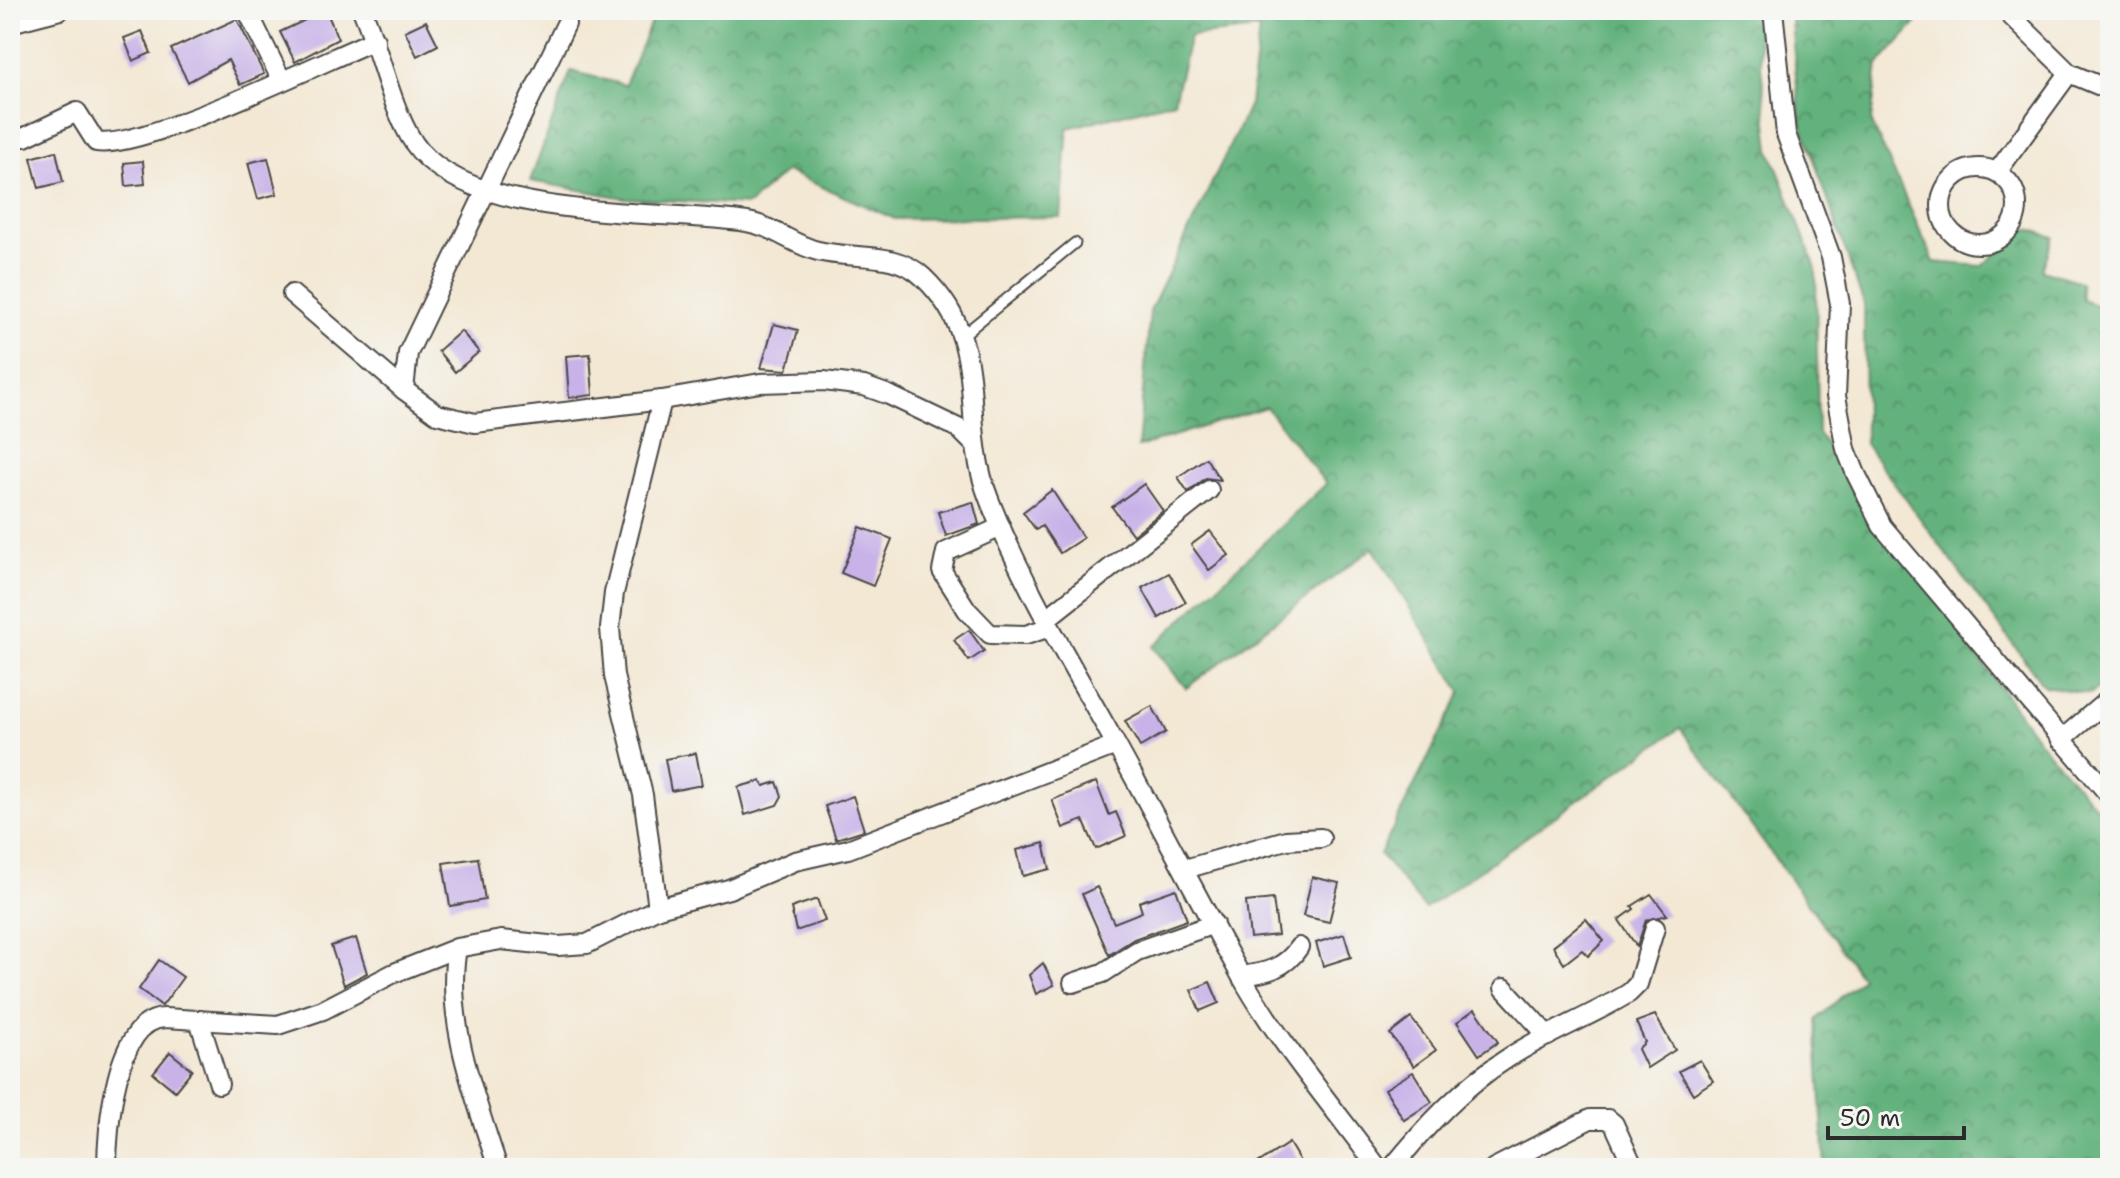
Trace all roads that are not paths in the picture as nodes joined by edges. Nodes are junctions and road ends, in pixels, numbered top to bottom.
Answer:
1 (60, 10) edge
2 (247, 10) edge
3 (362, 10) edge
4 (1773, 10) edge
5 (2005, 10) edge
6 (10, 23) edge
7 (566, 24) dead end
8 (375, 40) junction
9 (2069, 73) junction
10 (281, 79) junction
11 (2110, 90) edge
12 (25, 137) dead end
13 (1997, 172) junction
14 (485, 191) junction
15 (1075, 243) dead end
16 (292, 294) dead end
17 (964, 334) junction
18 (404, 390) junction
19 (662, 400) junction
20 (973, 443) junction
21 (1209, 490) dead end
22 (1001, 527) junction
23 (1048, 623) junction
24 (2110, 698) edge
25 (2061, 740) junction
26 (1116, 745) junction
27 (2110, 796) edge
28 (1321, 838) dead end
29 (1185, 869) junction
30 (658, 908) junction
31 (1214, 924) junction
32 (1655, 928) dead end
33 (1299, 947) dead end
34 (457, 948) junction
35 (1241, 976) junction
36 (1073, 983) dead end
37 (1504, 988) dead end
38 (199, 1020) junction
39 (1548, 1036) junction
40 (219, 1084) dead end
41 (107, 1168) edge
42 (498, 1168) edge
43 (1378, 1168) edge
44 (1392, 1168) edge
45 (1494, 1168) edge
46 (1634, 1168) edge

1 - 6 street
2 - 10 street
3 - 8 street
4 - 25 street
5 - 9 street
7 - 14 street
8 - 10 street
8 - 14 street
9 - 11 street
9 - 13 street
10 - 12 street
13 - 13 street
14 - 17 street
14 - 18 street
15 - 17 lane
16 - 18 street
17 - 20 street
18 - 19 street
19 - 20 street
19 - 30 street
20 - 22 street
21 - 23 street
22 - 23 street
22 - 23 street
23 - 26 street
24 - 25 street
25 - 27 street
26 - 29 street
26 - 30 street
28 - 29 street
29 - 31 street
30 - 34 street
31 - 35 street
31 - 36 street
32 - 39 street
33 - 35 street
34 - 38 street
34 - 42 street
35 - 43 street
37 - 39 street
38 - 40 street
38 - 41 street
39 - 44 street
45 - 46 street

